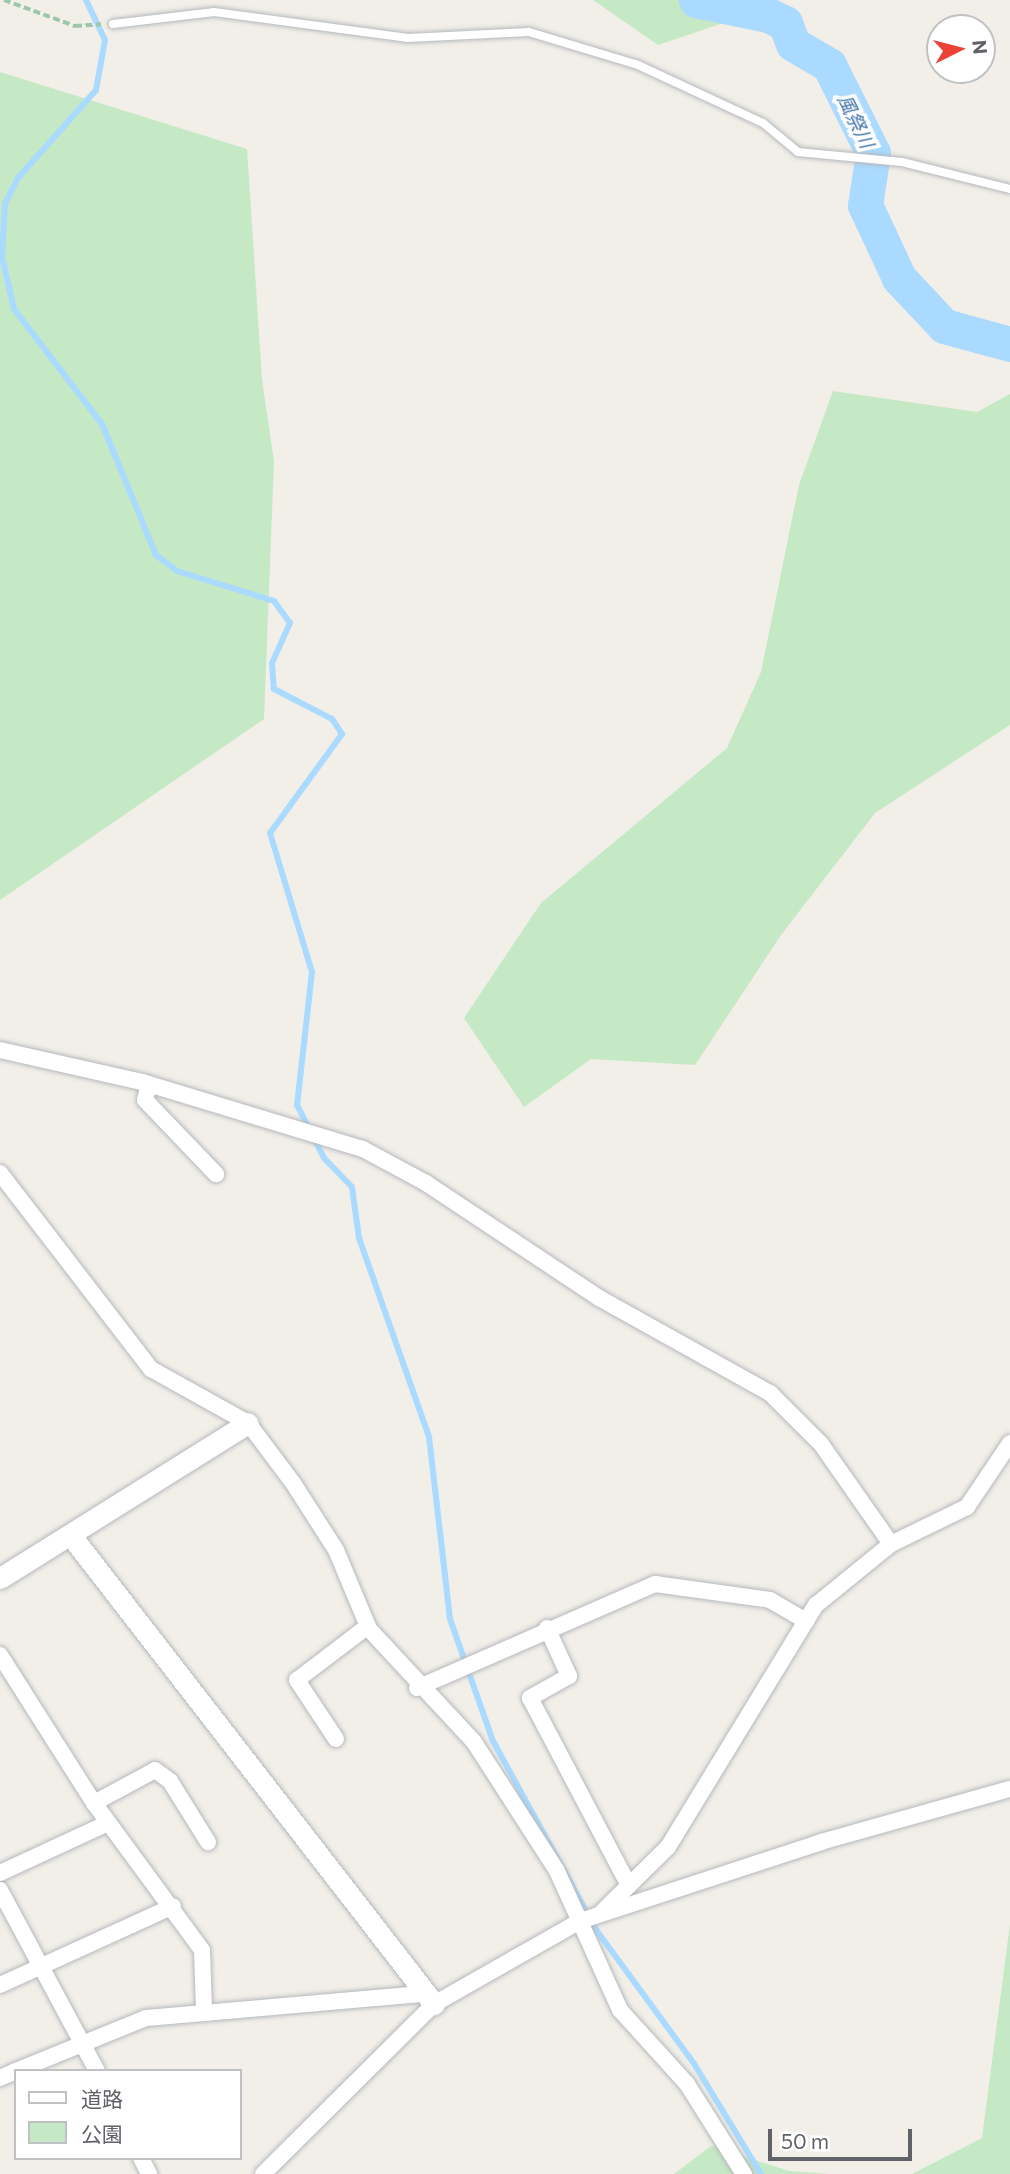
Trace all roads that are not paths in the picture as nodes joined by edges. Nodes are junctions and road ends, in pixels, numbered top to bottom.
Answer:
1 (113, 24) road end
2 (1010, 189) edge
3 (0, 1050) edge
4 (149, 1084) junction
5 (0, 1174) edge
6 (216, 1174) dead end
7 (248, 1423) junction
8 (1010, 1443) edge
9 (72, 1537) junction
10 (891, 1544) junction
11 (0, 1578) edge
12 (806, 1621) junction
13 (368, 1626) junction
14 (547, 1629) junction
15 (0, 1655) edge
16 (417, 1688) junction
17 (336, 1739) dead end
18 (1010, 1789) edge
19 (94, 1803) junction
20 (108, 1823) junction
21 (208, 1842) dead end
22 (0, 1873) edge
23 (629, 1886) junction
24 (0, 1890) edge
25 (173, 1906) junction
26 (599, 1915) junction
27 (580, 1921) junction
28 (41, 1966) junction
29 (0, 1985) edge
30 (428, 1999) junction
31 (204, 2011) junction
32 (82, 2041) junction
33 (20, 2069) edge
34 (96, 2069) edge
35 (263, 2174) edge
36 (744, 2174) edge

1 - 2 lane
3 - 4 street
4 - 6 street
4 - 10 street
5 - 7 street
7 - 9 street
7 - 13 street
8 - 10 street
9 - 11 street
9 - 30 street
10 - 12 street
12 - 14 street
12 - 23 street
13 - 16 street
13 - 17 street
14 - 16 street
14 - 23 street
15 - 19 street
16 - 27 street
18 - 26 street
19 - 20 street
19 - 21 street
20 - 22 street
20 - 25 street
23 - 26 street
24 - 28 street
25 - 28 street
25 - 31 street
26 - 27 street
27 - 30 street
27 - 36 street
28 - 29 street
28 - 32 street
30 - 31 street
30 - 35 street
31 - 32 street
32 - 33 street
32 - 34 street

